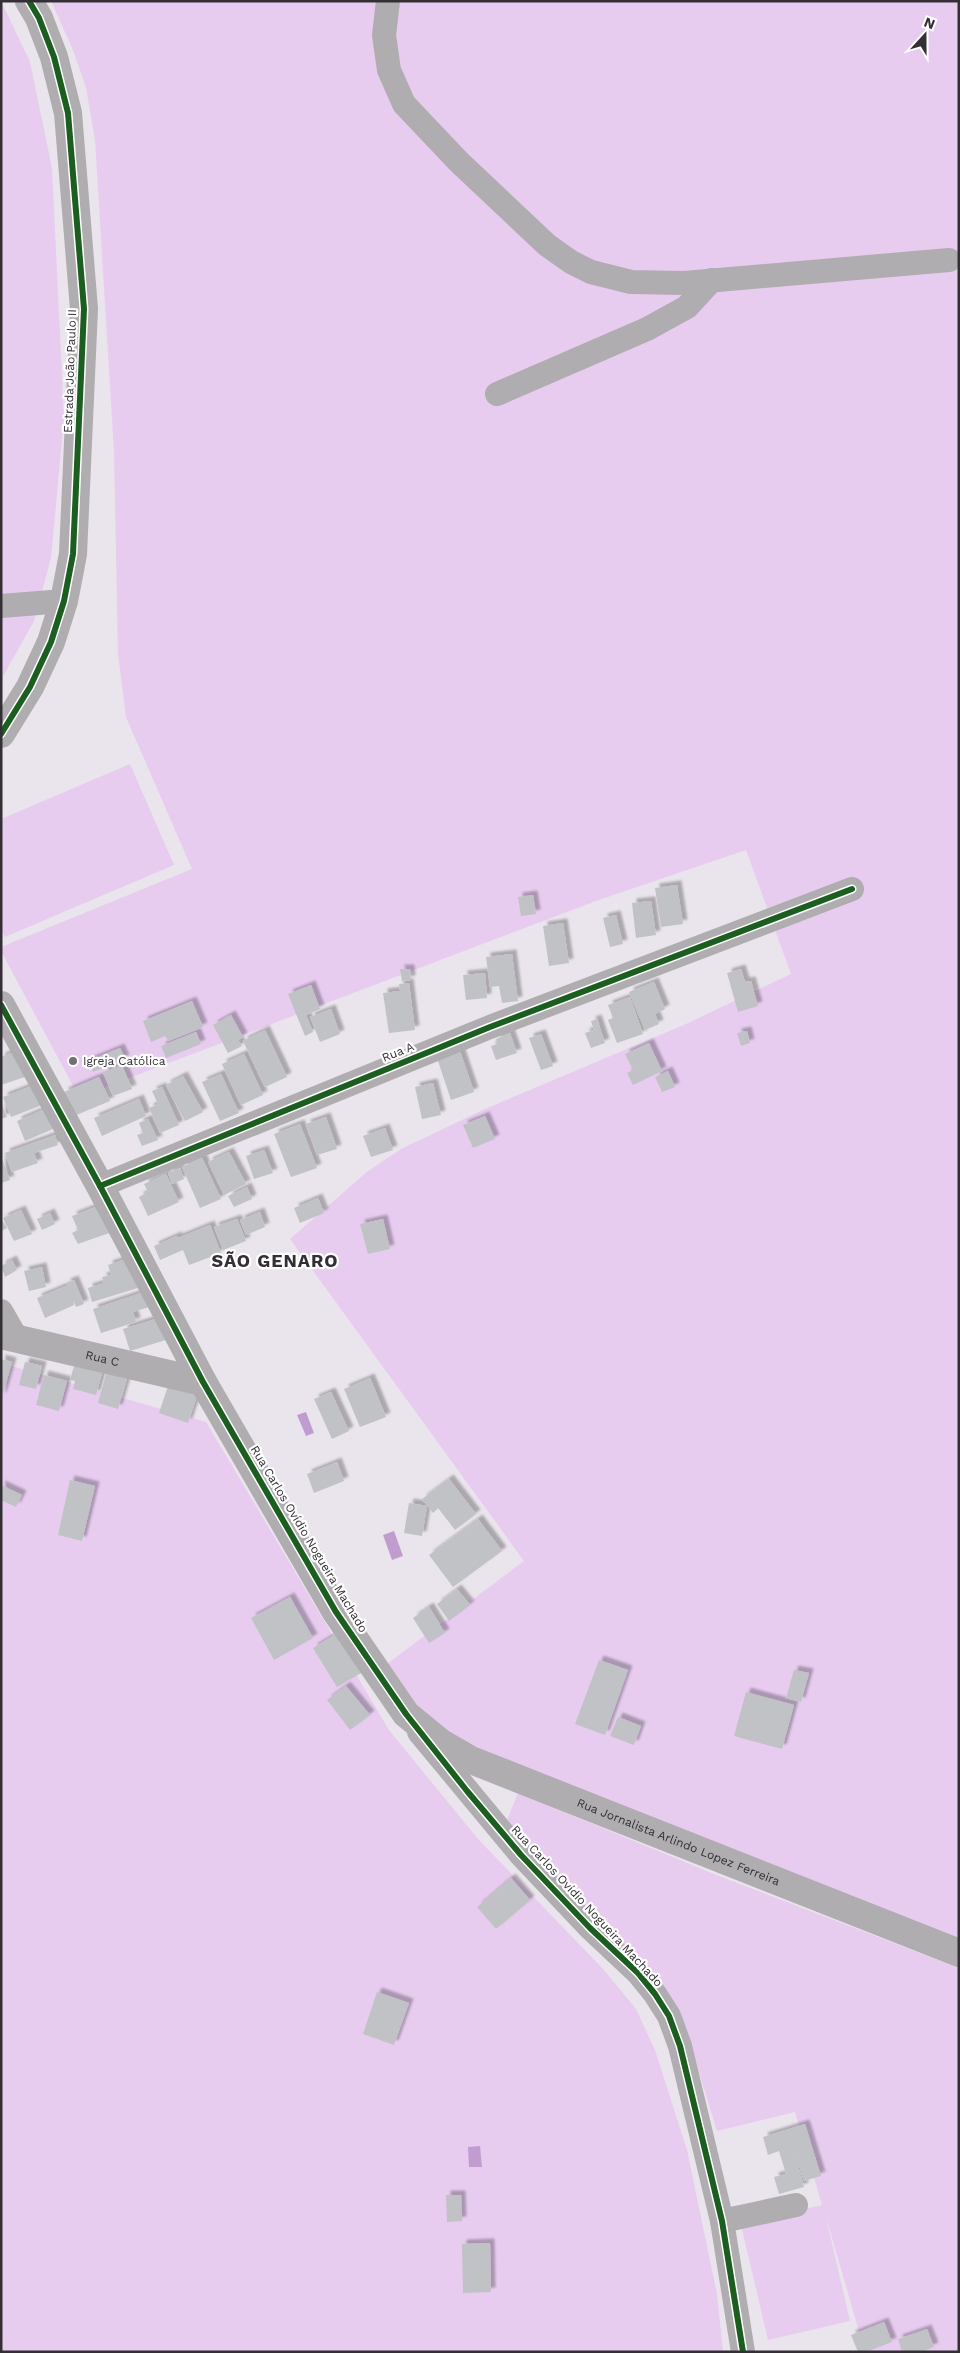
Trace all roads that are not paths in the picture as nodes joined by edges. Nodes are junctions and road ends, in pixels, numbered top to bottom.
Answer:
1 (29, 1) edge
2 (388, 1) edge
3 (949, 260) dead end
4 (712, 280) junction
5 (497, 394) dead end
6 (64, 600) junction
7 (1, 606) edge
8 (1, 734) edge
9 (852, 889) dead end
10 (1, 1006) edge
11 (100, 1186) junction
12 (1, 1311) edge
13 (9, 1337) edge
14 (203, 1382) junction
15 (406, 1714) junction
16 (959, 1953) edge
17 (796, 2205) dead end
18 (722, 2221) junction
19 (743, 2352) edge

1 - 6 street, Estrada João Paulo II
2 - 4 street
3 - 4 street
4 - 5 street
6 - 7 street
6 - 8 street, Estrada João Paulo II
9 - 11 street, Rua A
10 - 11 street, Rua Carlos Ovídio Nogueira Machado
11 - 14 street, Rua Carlos Ovídio Nogueira Machado
12 - 13 street
13 - 14 street, Rua C
14 - 15 street, Rua Carlos Ovídio Nogueira Machado
15 - 16 street, Rua Jornalista Arlindo Lopez Ferreira
15 - 18 street, Rua Carlos Ovídio Nogueira Machado
17 - 18 street
18 - 19 street, Rua Carlos Ovídio Nogueira Machado

